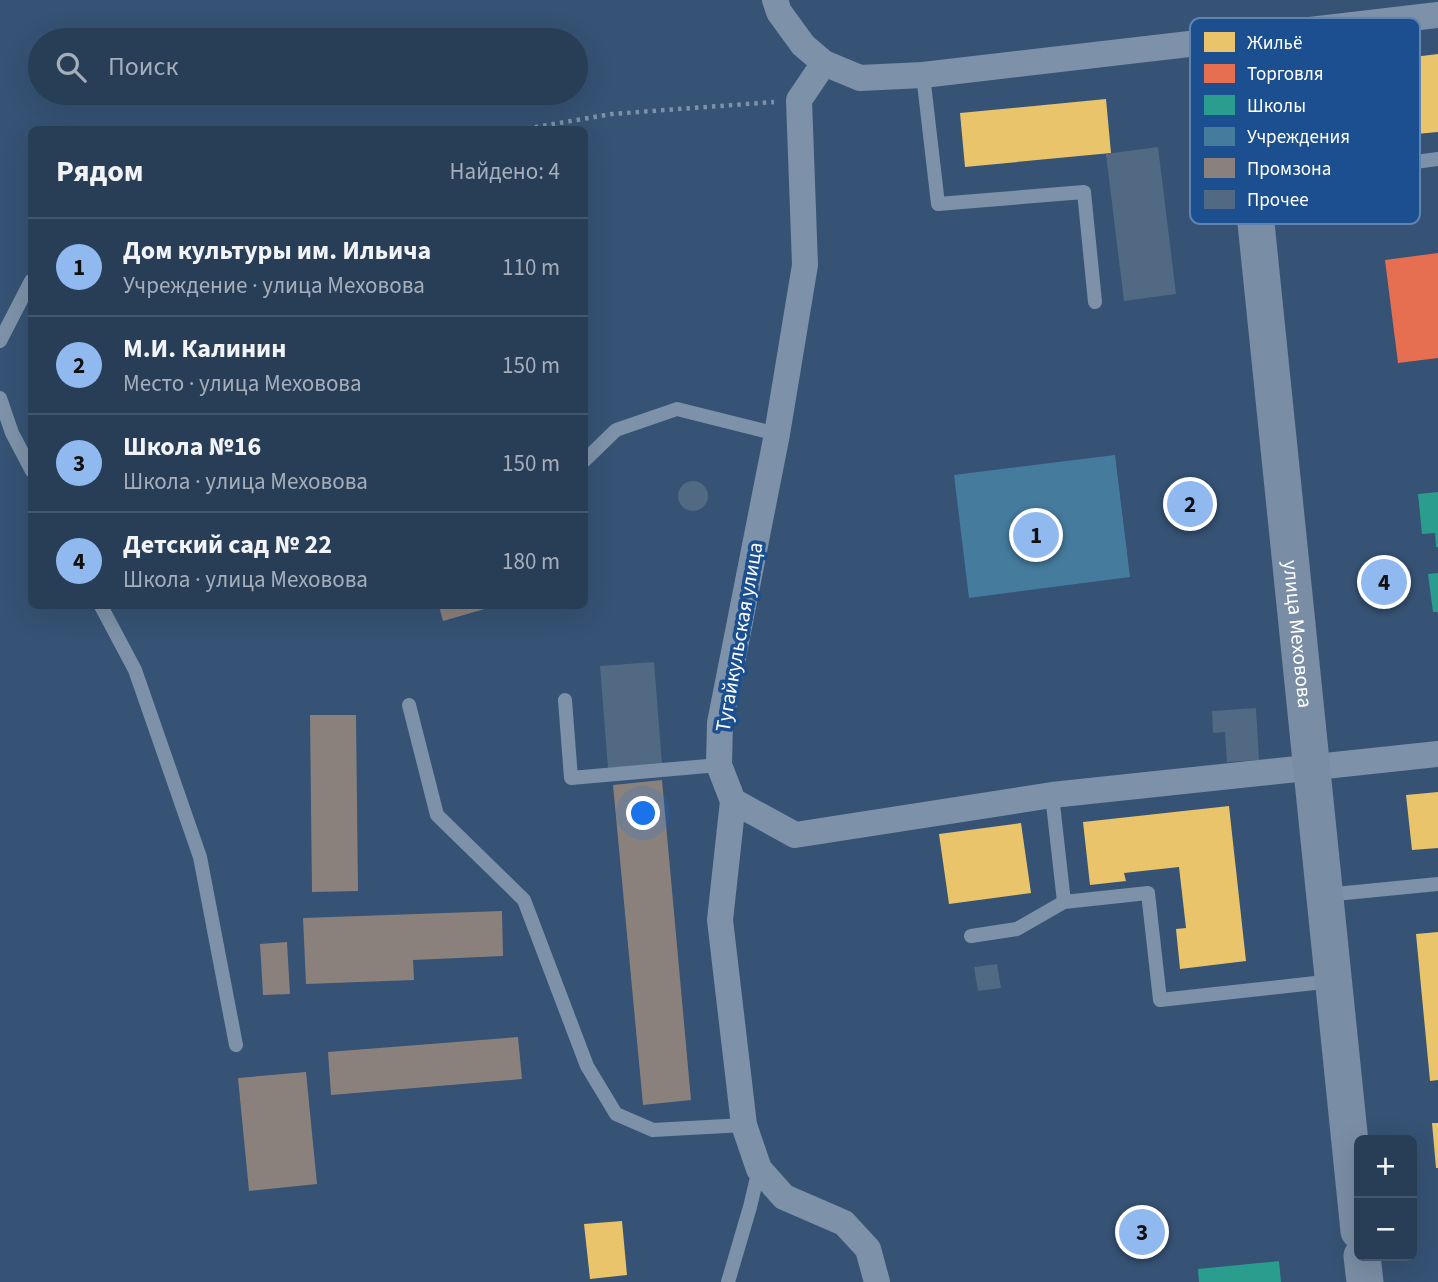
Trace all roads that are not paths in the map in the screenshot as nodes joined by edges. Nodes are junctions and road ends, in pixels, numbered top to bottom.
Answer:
1 (775, 0) edge
2 (1438, 15) edge
3 (1411, 18) edge
4 (1190, 43) edge
5 (824, 63) junction
6 (923, 75) junction
7 (1438, 159) edge
8 (1420, 161) edge
9 (1256, 224) edge
10 (28, 287) edge
11 (1095, 302) dead end
12 (0, 341) edge
13 (0, 398) edge
14 (777, 435) junction
15 (588, 457) edge
16 (28, 463) edge
17 (103, 609) edge
18 (565, 700) dead end
19 (410, 705) dead end
20 (1438, 754) edge
21 (719, 765) junction
22 (1310, 769) junction
23 (1052, 795) junction
24 (733, 801) junction
25 (1438, 884) edge
26 (1324, 895) junction
27 (1064, 902) junction
28 (971, 936) dead end
29 (1332, 981) junction
30 (236, 1045) dead end
31 (744, 1125) junction
32 (759, 1169) junction
33 (1355, 1198) edge
34 (1363, 1261) edge
35 (728, 1282) edge
36 (877, 1282) edge
37 (1365, 1282) edge

1 - 5 street
2 - 3 street
4 - 6 street
5 - 6 street
5 - 14 street, Тугайкульская улица
6 - 11 lane
7 - 8 lane
9 - 22 street, улица Меховова
10 - 12 lane
13 - 16 lane
14 - 15 lane
14 - 21 street, Тугайкульская улица
17 - 30 lane
18 - 21 lane
19 - 31 lane
20 - 22 street
21 - 24 street, Тугайкульская улица
22 - 23 street
22 - 26 street, улица Меховова
23 - 24 street
23 - 27 lane
24 - 31 street, Тугайкульская улица
25 - 26 lane
26 - 29 street, улица Меховова
27 - 28 lane
27 - 29 lane
29 - 33 street, улица Меховова
31 - 32 street, Тугайкульская улица
32 - 35 lane
32 - 36 street, Тугайкульская улица
34 - 37 street

